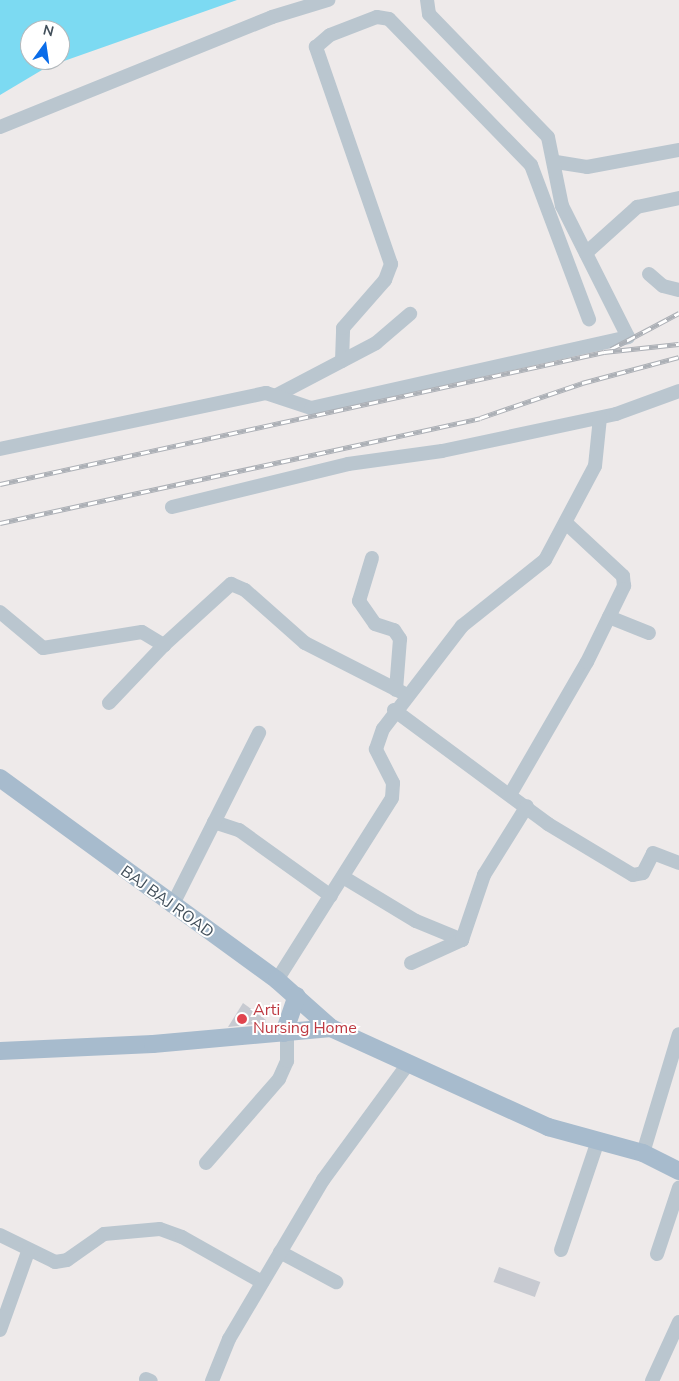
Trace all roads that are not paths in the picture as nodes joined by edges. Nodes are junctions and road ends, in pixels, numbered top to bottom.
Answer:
1 (328, 0) edge
2 (426, 0) edge
3 (0, 127) edge
4 (679, 150) edge
5 (556, 162) junction
6 (679, 198) edge
7 (586, 252) junction
8 (649, 274) dead end
9 (679, 290) edge
10 (410, 314) dead end
11 (589, 319) dead end
12 (342, 361) junction
13 (679, 391) edge
14 (277, 394) junction
15 (600, 418) junction
16 (0, 449) edge
17 (172, 507) dead end
18 (566, 524) junction
19 (372, 558) dead end
20 (0, 612) edge
21 (609, 616) junction
22 (649, 633) dead end
23 (164, 645) junction
24 (401, 692) junction
25 (110, 702) dead end
26 (394, 710) junction
27 (259, 733) dead end
28 (0, 778) edge
29 (511, 793) junction
30 (527, 806) junction
31 (214, 822) junction
32 (679, 863) edge
33 (343, 877) junction
34 (331, 896) junction
35 (172, 906) junction
36 (462, 940) junction
37 (411, 963) dead end
38 (277, 980) junction
39 (297, 996) junction
40 (331, 1028) junction
41 (285, 1032) junction
42 (679, 1034) edge
43 (0, 1051) edge
44 (408, 1064) junction
45 (598, 1141) junction
46 (643, 1153) junction
47 (206, 1163) dead end
48 (679, 1170) edge
49 (679, 1188) edge
50 (0, 1235) edge
51 (561, 1250) dead end
52 (28, 1252) junction
53 (280, 1252) junction
54 (658, 1254) dead end
55 (262, 1282) junction
56 (336, 1282) dead end
57 (679, 1322) edge
58 (0, 1330) edge
59 (212, 1381) edge
60 (652, 1381) edge

1 - 3 street
2 - 5 street
4 - 5 street
5 - 7 street
6 - 7 street
7 - 14 street
8 - 9 street
10 - 12 street
11 - 12 street
12 - 14 street
13 - 15 street
14 - 16 street
15 - 17 street
15 - 18 street
18 - 21 street
18 - 24 street
19 - 24 street
20 - 23 street
21 - 22 street
21 - 29 street
23 - 24 street
23 - 25 street
24 - 26 street
26 - 29 street
26 - 33 street
27 - 31 street
28 - 35 main road, BAJ BAJ ROAD
29 - 30 street
30 - 32 street
30 - 36 street
31 - 34 street
31 - 35 street
33 - 34 street
33 - 36 street
34 - 38 street
35 - 38 main road, BAJ BAJ ROAD
36 - 37 street
38 - 39 main road, BAJ BAJ ROAD
39 - 40 main road, BAJ BAJ ROAD
39 - 41 main road
40 - 41 main road
40 - 44 main road
41 - 43 main road
41 - 47 street
42 - 46 street
44 - 45 main road
44 - 53 street
45 - 46 main road
45 - 51 street
46 - 48 main road
49 - 54 street
50 - 52 street
52 - 55 street
52 - 58 street
53 - 55 street
53 - 56 street
55 - 59 street
57 - 60 street

